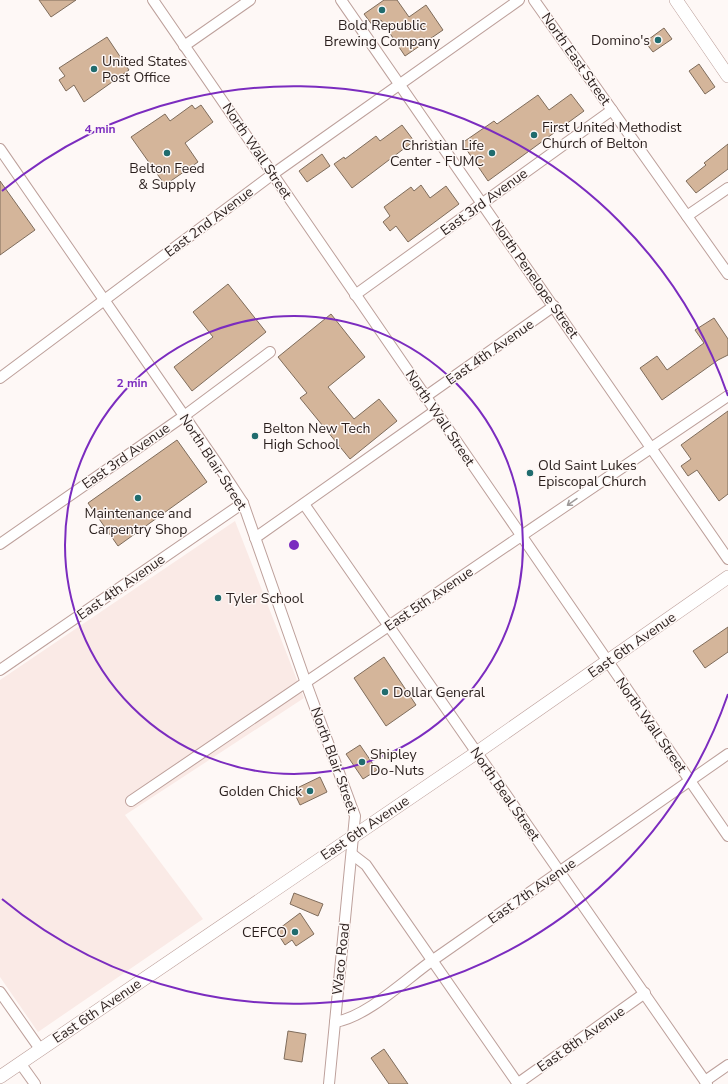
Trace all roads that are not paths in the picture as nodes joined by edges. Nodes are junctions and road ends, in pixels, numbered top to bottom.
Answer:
1 (153, 0) edge
2 (250, 0) edge
3 (341, 0) edge
4 (519, 0) edge
5 (534, 0) edge
6 (676, 0) edge
7 (184, 46) junction
8 (728, 76) edge
9 (400, 85) junction
10 (612, 110) junction
11 (0, 149) edge
12 (272, 174) junction
13 (728, 188) edge
14 (482, 203) junction
15 (687, 216) junction
16 (728, 274) edge
17 (355, 294) junction
18 (104, 300) junction
19 (554, 306) junction
20 (270, 352) dead end
21 (0, 378) edge
22 (728, 396) edge
23 (425, 397) junction
24 (435, 411) junction
25 (184, 416) junction
26 (650, 448) junction
27 (243, 503) junction
28 (304, 504) junction
29 (521, 537) junction
30 (254, 538) junction
31 (0, 544) edge
32 (728, 559) edge
33 (728, 578) edge
34 (388, 627) junction
35 (607, 662) junction
36 (1, 667) edge
37 (306, 683) junction
38 (476, 753) junction
39 (728, 754) edge
40 (690, 780) junction
41 (131, 801) dead end
42 (355, 835) junction
43 (728, 836) edge
44 (353, 855) junction
45 (559, 872) junction
46 (432, 960) junction
47 (0, 992) edge
48 (645, 993) junction
49 (335, 1022) junction
50 (40, 1050) junction
51 (20, 1063) junction
52 (728, 1065) edge
53 (0, 1076) edge
54 (706, 1082) edge
55 (35, 1084) edge
56 (329, 1084) edge
57 (518, 1084) edge

1 - 7 street, North Wall Street
2 - 7 street
3 - 9 street, North Penelope Street
4 - 9 street, East 2nd Avenue
5 - 10 street, North East Street
6 - 8 main road
7 - 12 street, North Wall Street
9 - 12 street, East 2nd Avenue
9 - 14 street, North Penelope Street
10 - 14 street, East 3rd Avenue
10 - 15 street, North East Street
11 - 18 street, North Blair Street
12 - 17 street, North Wall Street
12 - 18 street, East 2nd Avenue
13 - 15 street
14 - 17 street, East 3rd Avenue
14 - 19 street, North Penelope Street
15 - 16 street, North East Street
17 - 23 street, North Wall Street
18 - 21 street, East 2nd Avenue
18 - 25 street, North Blair Street
19 - 23 street, East 4th Avenue
19 - 26 street, North Penelope Street
20 - 25 street, East 3rd Avenue
22 - 26 street, East 5th Avenue
23 - 24 street, North Wall Street
24 - 28 street
24 - 29 street, North Wall Street
25 - 27 street, North Blair Street
25 - 31 street, East 3rd Avenue
26 -> 29 street, East 5th Avenue
26 - 32 street, North Penelope Street
27 - 30 street, North Blair Street
27 - 36 street, East 4th Avenue
28 - 30 street
28 - 34 street, North Beal Street
29 - 34 street, East 5th Avenue
29 - 35 street, North Wall Street
30 - 37 street, North Blair Street
33 - 35 main road, East 6th Avenue
34 - 37 street, East 5th Avenue
34 - 38 street, North Beal Street
35 - 38 main road, East 6th Avenue
35 - 40 street, North Wall Street
37 - 41 street, East 5th Avenue
37 - 42 street, North Blair Street
38 - 42 main road, East 6th Avenue
38 - 45 street, North Beal Street
39 - 40 street, East 7th Avenue
40 - 43 street, North Wall Street
40 - 45 street, East 7th Avenue
42 - 44 street, Waco Road
42 - 50 main road, East 6th Avenue
44 - 46 street
44 - 49 street, Waco Road
45 - 46 street, East 7th Avenue
45 - 48 street, North Beal Street
46 - 49 street, East 7th Avenue
46 - 57 street
47 - 50 street
48 - 54 street, North Beal Street
48 - 57 street, East 8th Avenue
49 - 56 street, Waco Road
50 - 51 main road, East 6th Avenue
51 - 53 main road, East 6th Avenue
51 - 55 street
52 - 54 street

